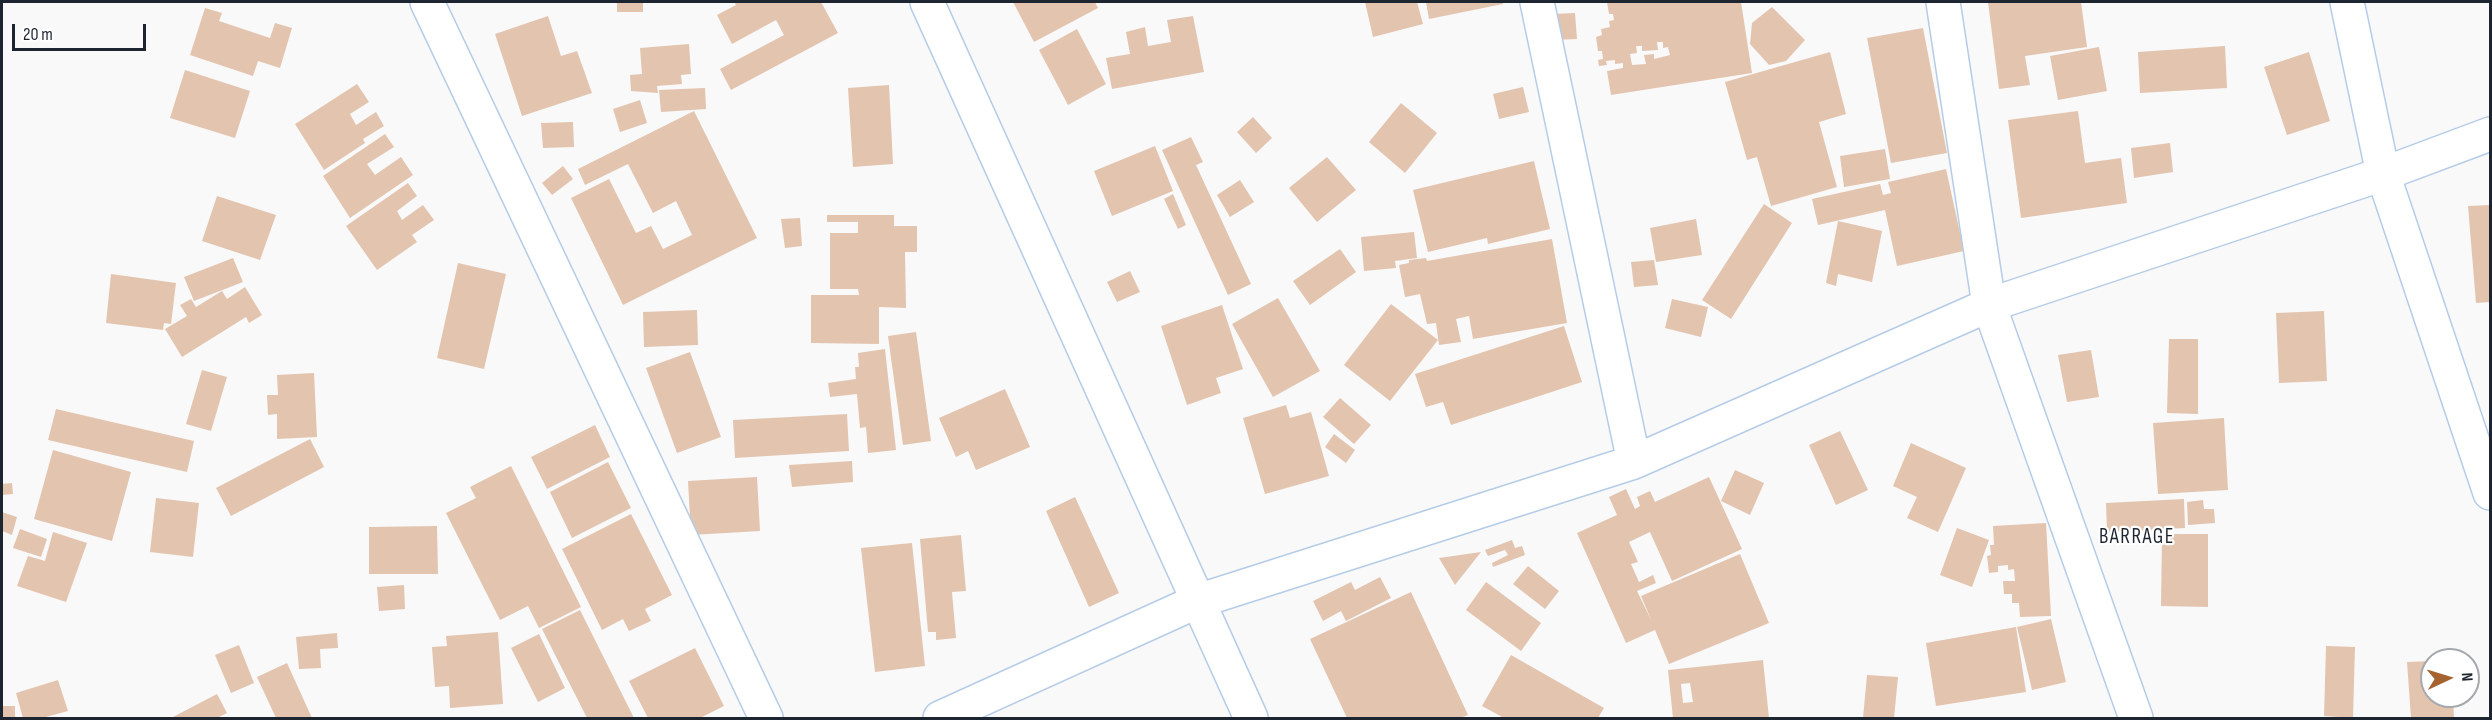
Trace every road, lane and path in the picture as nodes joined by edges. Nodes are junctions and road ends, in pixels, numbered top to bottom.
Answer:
1 (427, 2) edge
2 (927, 2) edge
3 (1537, 2) edge
4 (1943, 2) edge
5 (2347, 2) edge
6 (2490, 134) edge
7 (2383, 174) junction
8 (1989, 305) junction
9 (1634, 462) junction
10 (2490, 493) edge
11 (1198, 601) junction
12 (766, 718) edge
13 (940, 718) edge
14 (1251, 718) edge
15 (2136, 718) edge

1 - 12 street
2 - 11 street
3 - 9 street
4 - 8 street
5 - 7 street
6 - 7 street
7 - 8 street
7 - 10 street
8 - 9 street
8 - 15 street
9 - 11 street
11 - 13 street
11 - 14 street

